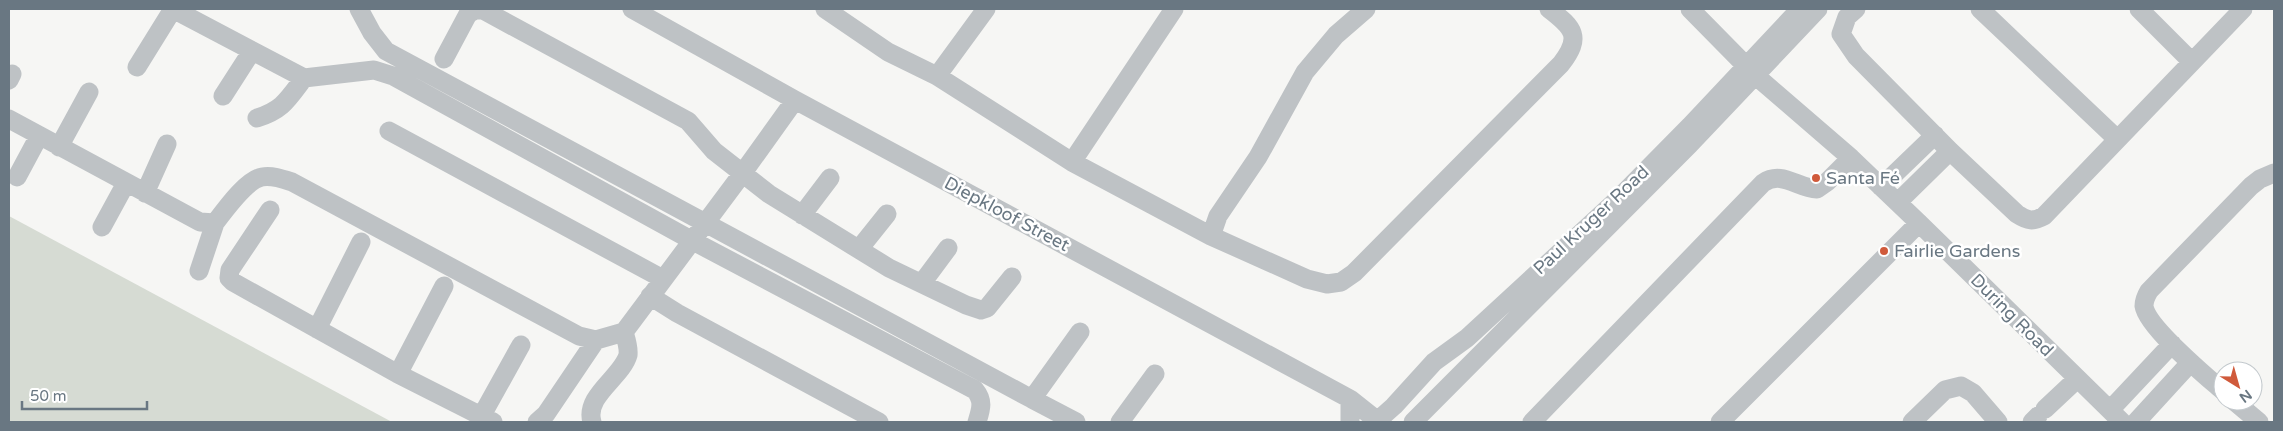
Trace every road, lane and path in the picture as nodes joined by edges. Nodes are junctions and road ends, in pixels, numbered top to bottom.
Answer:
1 (359, 9) edge
2 (632, 9) edge
3 (825, 9) edge
4 (986, 9) edge
5 (1174, 9) edge
6 (1366, 9) edge
7 (1549, 9) edge
8 (1690, 9) edge
9 (1800, 9) edge
10 (1818, 9) edge
11 (1856, 9) edge
12 (1980, 9) edge
13 (2139, 9) edge
14 (2243, 9) edge
15 (252, 51) junction
16 (444, 59) dead end
17 (2191, 61) junction
18 (138, 67) dead end
19 (1752, 71) junction
20 (937, 76) junction
21 (304, 78) junction
22 (89, 92) dead end
23 (223, 96) dead end
24 (795, 100) junction
25 (257, 118) dead end
26 (9, 119) edge
27 (389, 131) dead end
28 (1935, 135) junction
29 (39, 136) junction
30 (2117, 139) junction
31 (167, 144) dead end
32 (59, 147) junction
33 (1950, 151) junction
34 (1851, 158) junction
35 (1072, 162) junction
36 (2274, 173) edge
37 (742, 174) junction
38 (17, 177) dead end
39 (830, 178) dead end
40 (126, 183) junction
41 (1881, 187) junction
42 (145, 193) junction
43 (1898, 202) junction
44 (270, 210) dead end
45 (887, 214) dead end
46 (802, 215) junction
47 (215, 223) junction
48 (705, 223) junction
49 (1919, 223) junction
50 (102, 227) dead end
51 (1211, 236) junction
52 (694, 241) junction
53 (361, 242) dead end
54 (948, 248) dead end
55 (859, 249) junction
56 (199, 270) dead end
57 (1012, 277) dead end
58 (663, 279) junction
59 (922, 283) junction
60 (444, 286) dead end
61 (650, 296) junction
62 (317, 329) junction
63 (624, 332) junction
64 (1080, 332) dead end
65 (596, 340) junction
66 (521, 344) dead end
67 (2172, 344) junction
68 (2190, 363) junction
69 (398, 374) junction
70 (1155, 374) dead end
71 (2077, 379) junction
72 (2213, 383) edge
73 (1032, 399) junction
74 (1350, 399) junction
75 (2246, 411) edge
76 (2038, 416) edge
77 (2116, 416) edge
78 (487, 419) edge
79 (1419, 420) edge
80 (537, 422) edge
81 (592, 422) edge
82 (879, 422) edge
83 (977, 422) edge
84 (1076, 422) edge
85 (1120, 422) edge
86 (1350, 422) edge
87 (1377, 422) edge
88 (1532, 422) edge
89 (1720, 422) edge
90 (1912, 422) edge
91 (1998, 422) edge
92 (2136, 422) edge
93 (2259, 422) edge

1 - 48 street
2 - 24 street, Diepkloof Street
3 - 20 street
4 - 20 street
5 - 35 street
6 - 51 street
7 - 51 street
8 - 19 street, During Road
9 - 19 street, Paul Kruger Road
10 - 19 street, Paul Kruger Road
11 - 28 street
12 - 30 street
13 - 17 street
14 - 17 street
15 - 18 street
15 - 21 street
15 - 23 street
16 - 37 street
17 - 30 street
19 - 34 street, During Road
19 - 79 street, Paul Kruger Road
19 - 87 street, Paul Kruger Road
20 - 35 street
21 - 25 street
21 - 52 street
22 - 32 street
24 - 37 street
24 - 74 street, Diepkloof Street
26 - 29 street
27 - 58 street
28 - 33 street
28 - 41 street
29 - 32 street
29 - 38 street
30 - 33 street
31 - 42 street
32 - 40 street
33 - 43 street
34 - 41 street, During Road
34 - 88 street
35 - 51 street
36 - 67 street
37 - 46 street
37 - 48 street
39 - 46 street
40 - 42 street
40 - 50 street
41 - 43 street, During Road
42 - 47 street
43 - 49 street, During Road
44 - 62 street
45 - 55 street
46 - 55 street
47 - 56 street
47 - 65 street
48 - 52 street
48 - 73 street
49 - 71 street, During Road
49 - 89 street
52 - 58 street
52 - 83 street
53 - 62 street
54 - 59 street
55 - 59 street
57 - 59 street
58 - 61 street
60 - 69 street
61 - 63 street
61 - 82 street
62 - 69 street
63 - 65 street
63 - 81 street
64 - 73 street
65 - 80 street
66 - 78 street
67 - 68 street
67 - 77 street
68 - 72 street
68 - 92 street
69 - 78 street
70 - 85 street
71 - 76 street
71 - 77 street, During Road
73 - 84 street
74 - 86 street
74 - 87 street, Diepkloof Street
75 - 93 street
90 - 91 street

